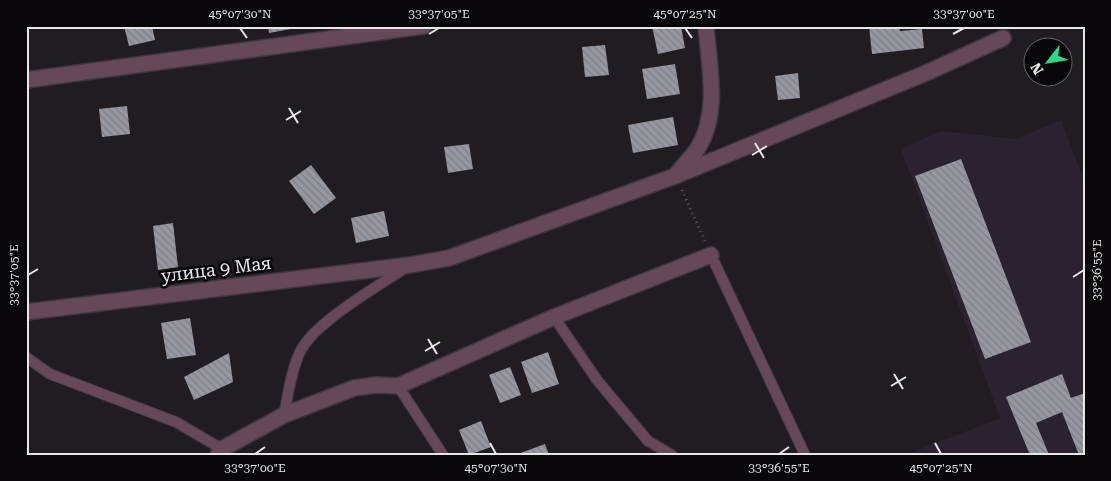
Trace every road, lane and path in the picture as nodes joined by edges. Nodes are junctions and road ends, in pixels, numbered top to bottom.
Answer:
1 (424, 26) edge
2 (706, 26) edge
3 (1003, 38) dead end
4 (26, 80) edge
5 (675, 176) junction
6 (711, 255) junction
7 (410, 264) junction
8 (26, 312) edge
9 (554, 317) junction
10 (26, 357) edge
11 (398, 386) junction
12 (284, 415) junction
13 (220, 452) edge
14 (443, 455) edge
15 (672, 455) edge
16 (805, 455) edge

1 - 4 street
2 - 5 street
3 - 5 street, улица 9 Мая
5 - 6 path
5 - 7 street, улица 9 Мая
6 - 9 street
6 - 16 lane
7 - 8 street, улица 9 Мая
7 - 12 lane
9 - 11 street
9 - 15 lane
10 - 13 lane
11 - 12 street
11 - 14 lane
12 - 13 street

